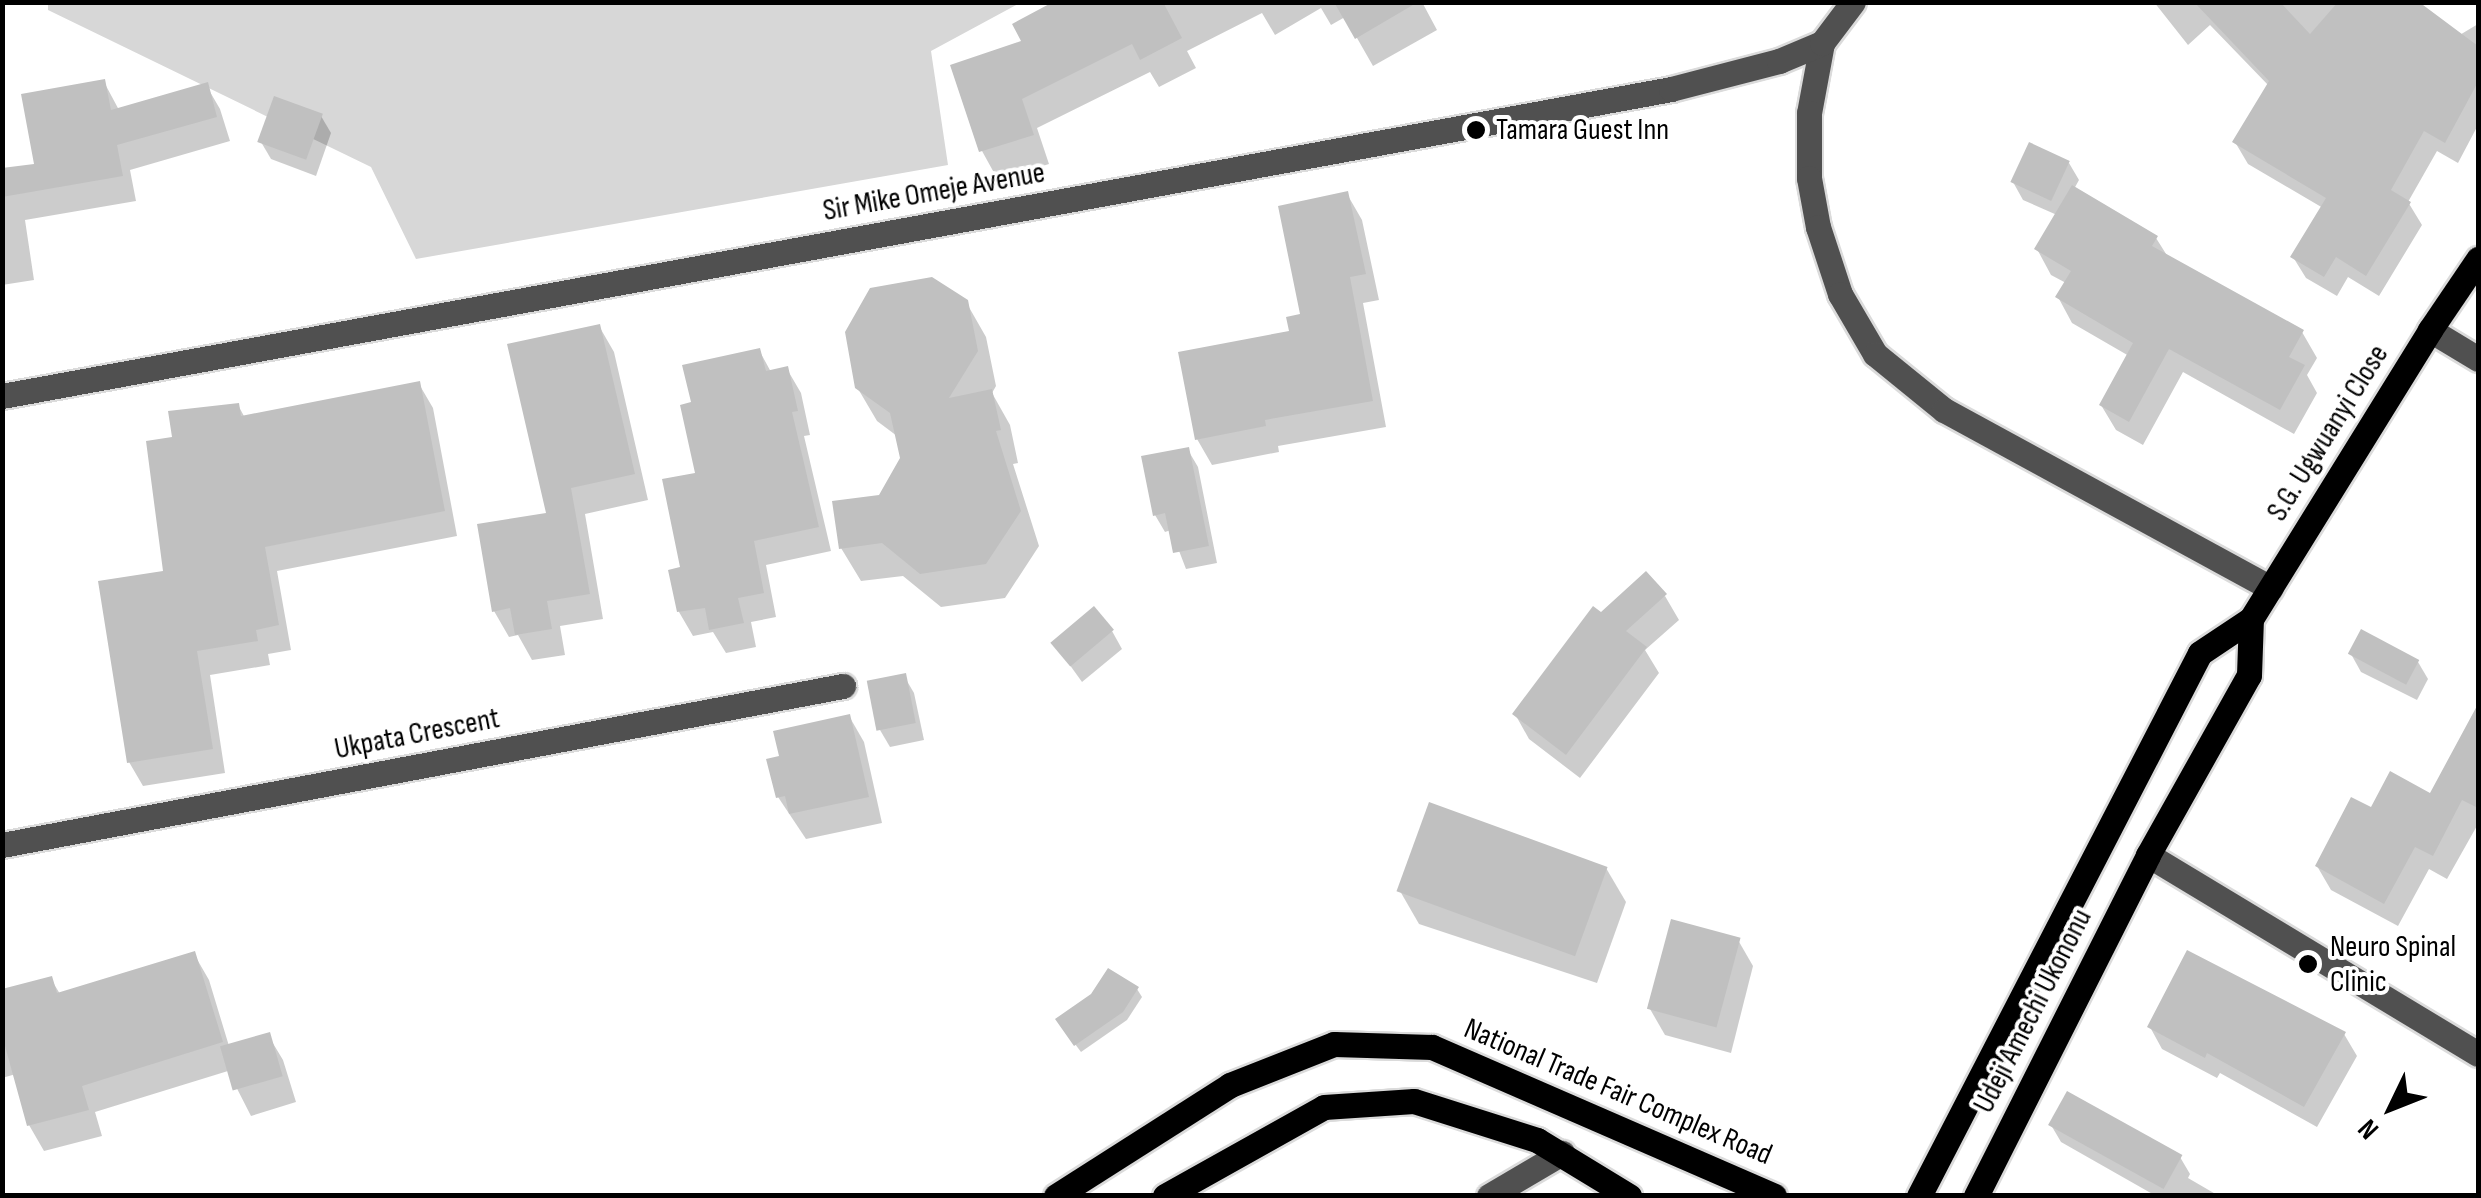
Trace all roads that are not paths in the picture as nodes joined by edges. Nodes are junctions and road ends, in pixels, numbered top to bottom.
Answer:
1 (1853, 2) edge
2 (1822, 43) junction
3 (2478, 259) edge
4 (2430, 330) junction
5 (2478, 358) edge
6 (2, 396) edge
7 (2271, 588) junction
8 (2252, 620) junction
9 (843, 686) dead end
10 (2, 845) edge
11 (2148, 855) junction
12 (2478, 1054) edge
13 (1562, 1153) junction
14 (1056, 1196) edge
15 (1165, 1196) edge
16 (1488, 1196) edge
17 (1629, 1196) edge
18 (1774, 1196) edge
19 (1919, 1196) edge
20 (1976, 1196) edge

1 - 2 street
2 - 6 street, Sir Mike Omeje Avenue
2 - 7 street
3 - 4 main road
4 - 5 street, S.G. Ugwuanyi Close
4 - 7 main road, S.G. Ugwuanyi Close
7 - 8 main road, S.G. Ugwuanyi Close
8 - 11 main road, Udeji Amechi Ukononu
8 - 19 main road
9 - 10 street, Ukpata Crescent
11 - 12 street
11 - 20 main road, Udeji Amechi Ukononu
13 - 15 main road
13 - 16 street
13 - 17 main road
14 - 18 main road, National Trade Fair Complex Road

